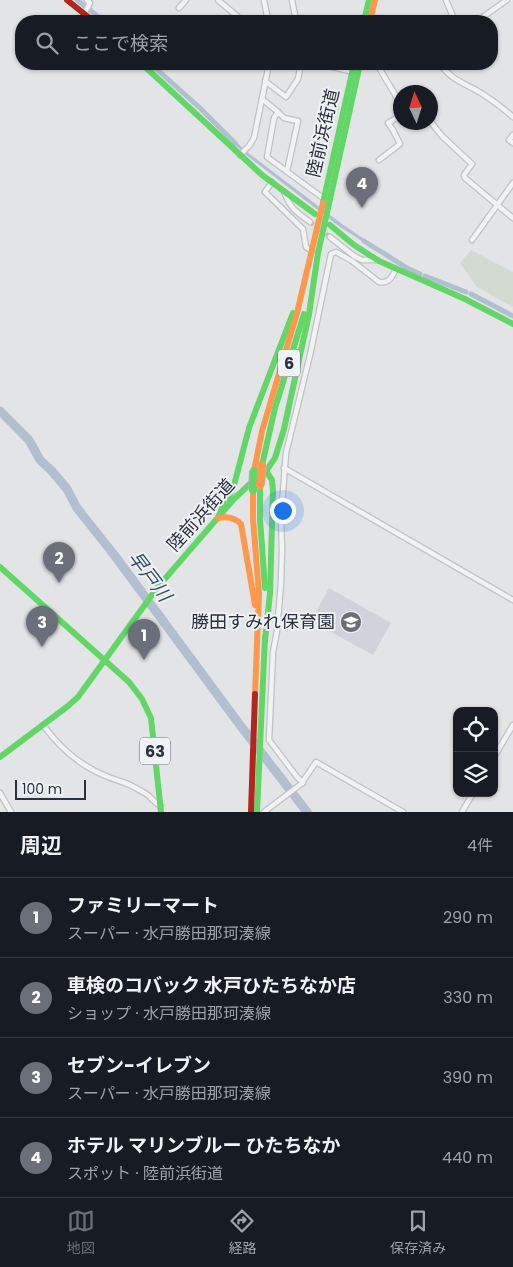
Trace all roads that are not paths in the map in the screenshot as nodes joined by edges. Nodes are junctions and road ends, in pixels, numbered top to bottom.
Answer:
1 (67, 0) edge
2 (87, 0) edge
3 (186, 0) edge
4 (218, 0) edge
5 (264, 0) edge
6 (292, 0) edge
7 (369, 0) edge
8 (376, 0) edge
9 (446, 0) edge
10 (507, 0) edge
11 (179, 8) dead end
12 (84, 14) joint
13 (236, 15) edge
14 (267, 15) edge
15 (295, 15) edge
16 (370, 15) edge
17 (372, 15) edge
18 (452, 15) edge
19 (486, 15) edge
20 (149, 70) edge
21 (268, 70) edge
22 (300, 70) edge
23 (354, 70) edge
24 (380, 70) edge
25 (445, 70) edge
26 (265, 81) junction
27 (393, 91) edge
28 (262, 99) junction
29 (278, 112) junction
30 (513, 116) edge
31 (393, 120) edge
32 (393, 130) edge
33 (393, 130) edge
34 (437, 130) edge
35 (513, 135) edge
36 (513, 143) edge
37 (240, 155) junction
38 (379, 160) dead end
39 (287, 172) junction
40 (272, 182) junction
41 (513, 184) edge
42 (283, 190) junction
43 (324, 198) junction
44 (497, 205) junction
45 (315, 214) tunnel mouth
46 (513, 218) edge
47 (310, 222) tunnel mouth
48 (330, 225) dead end
49 (330, 237) tunnel mouth
50 (472, 240) dead end
51 (312, 252) junction
52 (378, 260) junction
53 (316, 261) junction
54 (308, 268) junction
55 (396, 269) junction
56 (513, 324) edge
57 (282, 452) junction
58 (264, 468) junction
59 (284, 468) junction
60 (272, 480) junction
61 (284, 480) junction
62 (256, 488) junction
63 (218, 518) junction
64 (0, 567) edge
65 (513, 600) edge
66 (258, 634) junction
67 (265, 641) junction
68 (104, 661) junction
69 (43, 725) junction
70 (513, 725) edge
71 (497, 752) edge
72 (0, 757) edge
73 (302, 783) junction
74 (0, 793) edge
75 (471, 797) edge
76 (161, 809) edge
77 (12, 812) edge
78 (251, 812) edge
79 (258, 812) edge
80 (264, 812) edge
81 (403, 812) edge
82 (462, 812) edge

1 - 12 main road
2 - 12 street
3 - 11 street
4 - 13 street
5 - 14 street
6 - 15 street
7 - 16 main road
8 - 17 main road
9 - 18 street
10 - 19 street
20 - 37 main road
21 - 26 street
22 - 26 street
23 - 43 main road, 陸前浜街道 / 6
23 - 53 main road, 陸前浜街道 / 6
24 - 27 street
25 - 30 street
26 - 28 street
28 - 29 street
28 - 37 street
29 - 39 street
29 - 39 street
31 - 32 street
33 - 38 street
34 - 44 street
35 - 36 street
37 - 40 main road
39 - 43 street
40 - 42 main road
40 - 51 street
41 - 44 street
42 - 45 main road
42 - 47 street
43 - 51 main road, 陸前浜街道 / 6
44 - 46 street
44 - 50 street
48 - 52 main road
49 - 52 street
51 - 54 main road, 陸前浜街道 / 6
52 - 55 main road
53 - 57 main road
53 - 58 main road, 6
54 - 62 main road, 6, bridge
54 - 63 main road
55 - 56 main road
55 - 57 street
57 - 58 main road
57 - 59 street
58 - 60 main road
58 - 62 main road, 6, bridge
58 - 63 main road, 陸前浜街道
59 - 61 street
59 - 65 street
60 - 61 street
60 - 67 main road
61 - 73 street
62 - 66 main road, 6
62 - 67 main road, 6
63 - 66 main road
63 - 68 main road, 陸前浜街道
64 - 68 main road, 63
66 - 78 main road, 6
67 - 79 main road, 6
68 - 69 main road, 陸前浜街道
68 - 76 main road, 63
69 - 72 main road, 陸前浜街道
69 - 76 street
70 - 71 street
73 - 80 street
73 - 81 street
74 - 77 street
75 - 82 street

